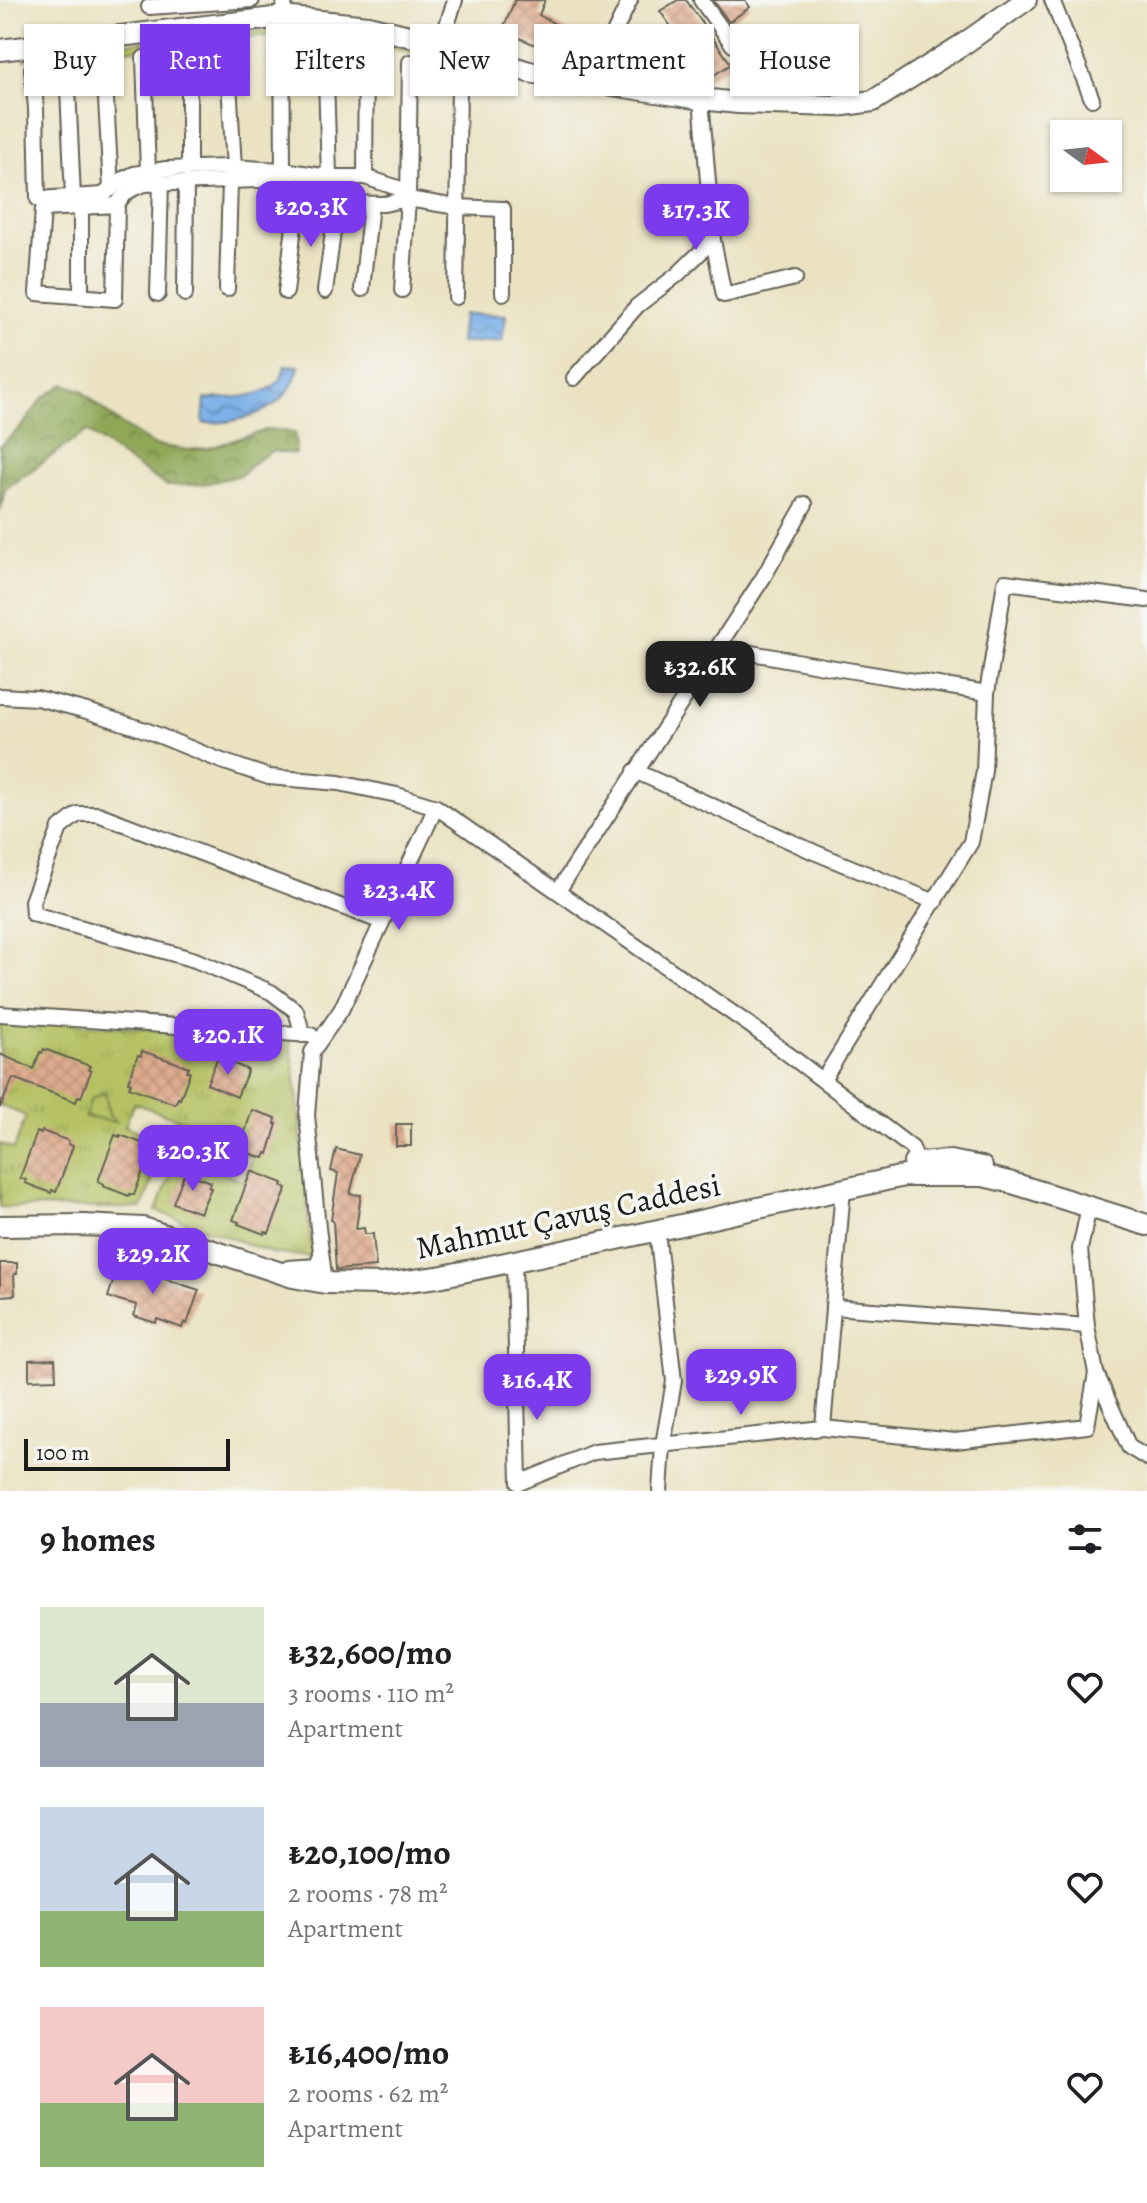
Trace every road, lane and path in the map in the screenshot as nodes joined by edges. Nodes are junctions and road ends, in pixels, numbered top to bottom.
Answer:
1 (252, 0) edge
2 (455, 0) edge
3 (630, 0) edge
4 (701, 0) edge
5 (1026, 0) edge
6 (1052, 0) edge
7 (223, 2) edge
8 (149, 7) dead end
9 (284, 9) edge
10 (219, 24) edge
11 (223, 24) edge
12 (447, 24) edge
13 (618, 24) edge
14 (140, 34) edge
15 (410, 36) edge
16 (730, 41) edge
17 (0, 50) edge
18 (410, 62) dead end
19 (35, 96) edge
20 (69, 96) edge
21 (106, 96) edge
22 (145, 96) edge
23 (189, 96) edge
24 (229, 96) edge
25 (327, 96) edge
26 (366, 96) edge
27 (459, 96) edge
28 (683, 96) edge
29 (701, 99) junction
30 (1092, 99) dead end
31 (283, 170) junction
32 (148, 172) junction
33 (232, 174) junction
34 (188, 175) junction
35 (329, 177) junction
36 (365, 177) junction
37 (161, 182) junction
38 (111, 189) junction
39 (408, 199) junction
40 (77, 202) junction
41 (297, 202) junction
42 (337, 203) junction
43 (371, 204) junction
44 (117, 205) junction
45 (457, 207) junction
46 (713, 240) junction
47 (795, 278) dead end
48 (227, 289) dead end
49 (362, 289) dead end
50 (402, 290) dead end
51 (325, 291) dead end
52 (286, 292) dead end
53 (503, 293) dead end
54 (158, 294) dead end
55 (185, 294) dead end
56 (81, 296) junction
57 (456, 297) dead end
58 (574, 378) dead end
59 (805, 504) dead end
60 (1147, 600) edge
61 (719, 647) junction
62 (987, 693) junction
63 (0, 696) edge
64 (635, 771) junction
65 (436, 807) junction
66 (558, 891) junction
67 (935, 902) junction
68 (382, 922) junction
69 (0, 1014) edge
70 (303, 1035) junction
71 (323, 1036) junction
72 (823, 1080) junction
73 (920, 1168) junction
74 (843, 1189) junction
75 (1089, 1207) junction
76 (1147, 1214) edge
77 (0, 1218) edge
78 (1147, 1225) edge
79 (0, 1226) edge
80 (657, 1231) junction
81 (514, 1261) junction
82 (324, 1271) junction
83 (833, 1307) junction
84 (1087, 1326) junction
85 (1096, 1373) junction
86 (823, 1428) junction
87 (663, 1445) junction
88 (1147, 1458) edge
89 (660, 1491) edge

1 - 7 street
2 - 12 street
3 - 13 street
4 - 16 street
5 - 29 main road
6 - 30 street
7 - 8 street
7 - 10 street
9 - 11 main road
9 - 15 main road
9 - 31 street
14 - 17 main road
18 - 39 street
19 - 40 street
20 - 40 street
21 - 38 street
22 - 32 street
23 - 34 street
24 - 33 street
25 - 35 street
26 - 36 street
27 - 45 street
28 - 29 main road
29 - 46 street
31 - 33 street
31 - 35 street
32 - 34 street
32 - 38 street
33 - 34 street
33 - 41 street
33 - 48 street
34 - 37 street
34 - 55 street
35 - 36 street
36 - 39 street
37 - 44 street
37 - 54 street
38 - 40 street
39 - 43 street
39 - 45 street
39 - 50 street
40 - 44 street
40 - 56 street
40 - 56 street
41 - 42 street
41 - 52 street
42 - 43 street
42 - 51 street
43 - 49 street
44 - 56 street
45 - 53 street
45 - 57 street
46 - 47 street
46 - 58 street
59 - 61 street
60 - 62 street
61 - 62 street
61 - 64 street
62 - 67 street
63 - 65 street
64 - 66 street
64 - 67 street
65 - 66 street
65 - 68 street
66 - 72 street
67 - 72 street
68 - 70 street
68 - 71 street
69 - 70 street
70 - 71 street
71 - 82 street
72 - 73 street
73 - 74 main road, Mahmut Çavuş Caddesi
73 - 75 main road, Mahmut Çavuş Caddesi
73 - 76 main road
73 - 82 main road
74 - 80 main road, Mahmut Çavuş Caddesi
74 - 83 street
75 - 78 main road, Mahmut Çavuş Caddesi
75 - 84 street
77 - 82 main road
79 - 82 main road, Mahmut Çavuş Caddesi
80 - 81 main road, Mahmut Çavuş Caddesi
80 - 87 street
81 - 82 main road, Mahmut Çavuş Caddesi
81 - 87 street
83 - 84 street
83 - 86 street
84 - 85 street
85 - 86 street
85 - 88 street
86 - 87 street
87 - 89 street

